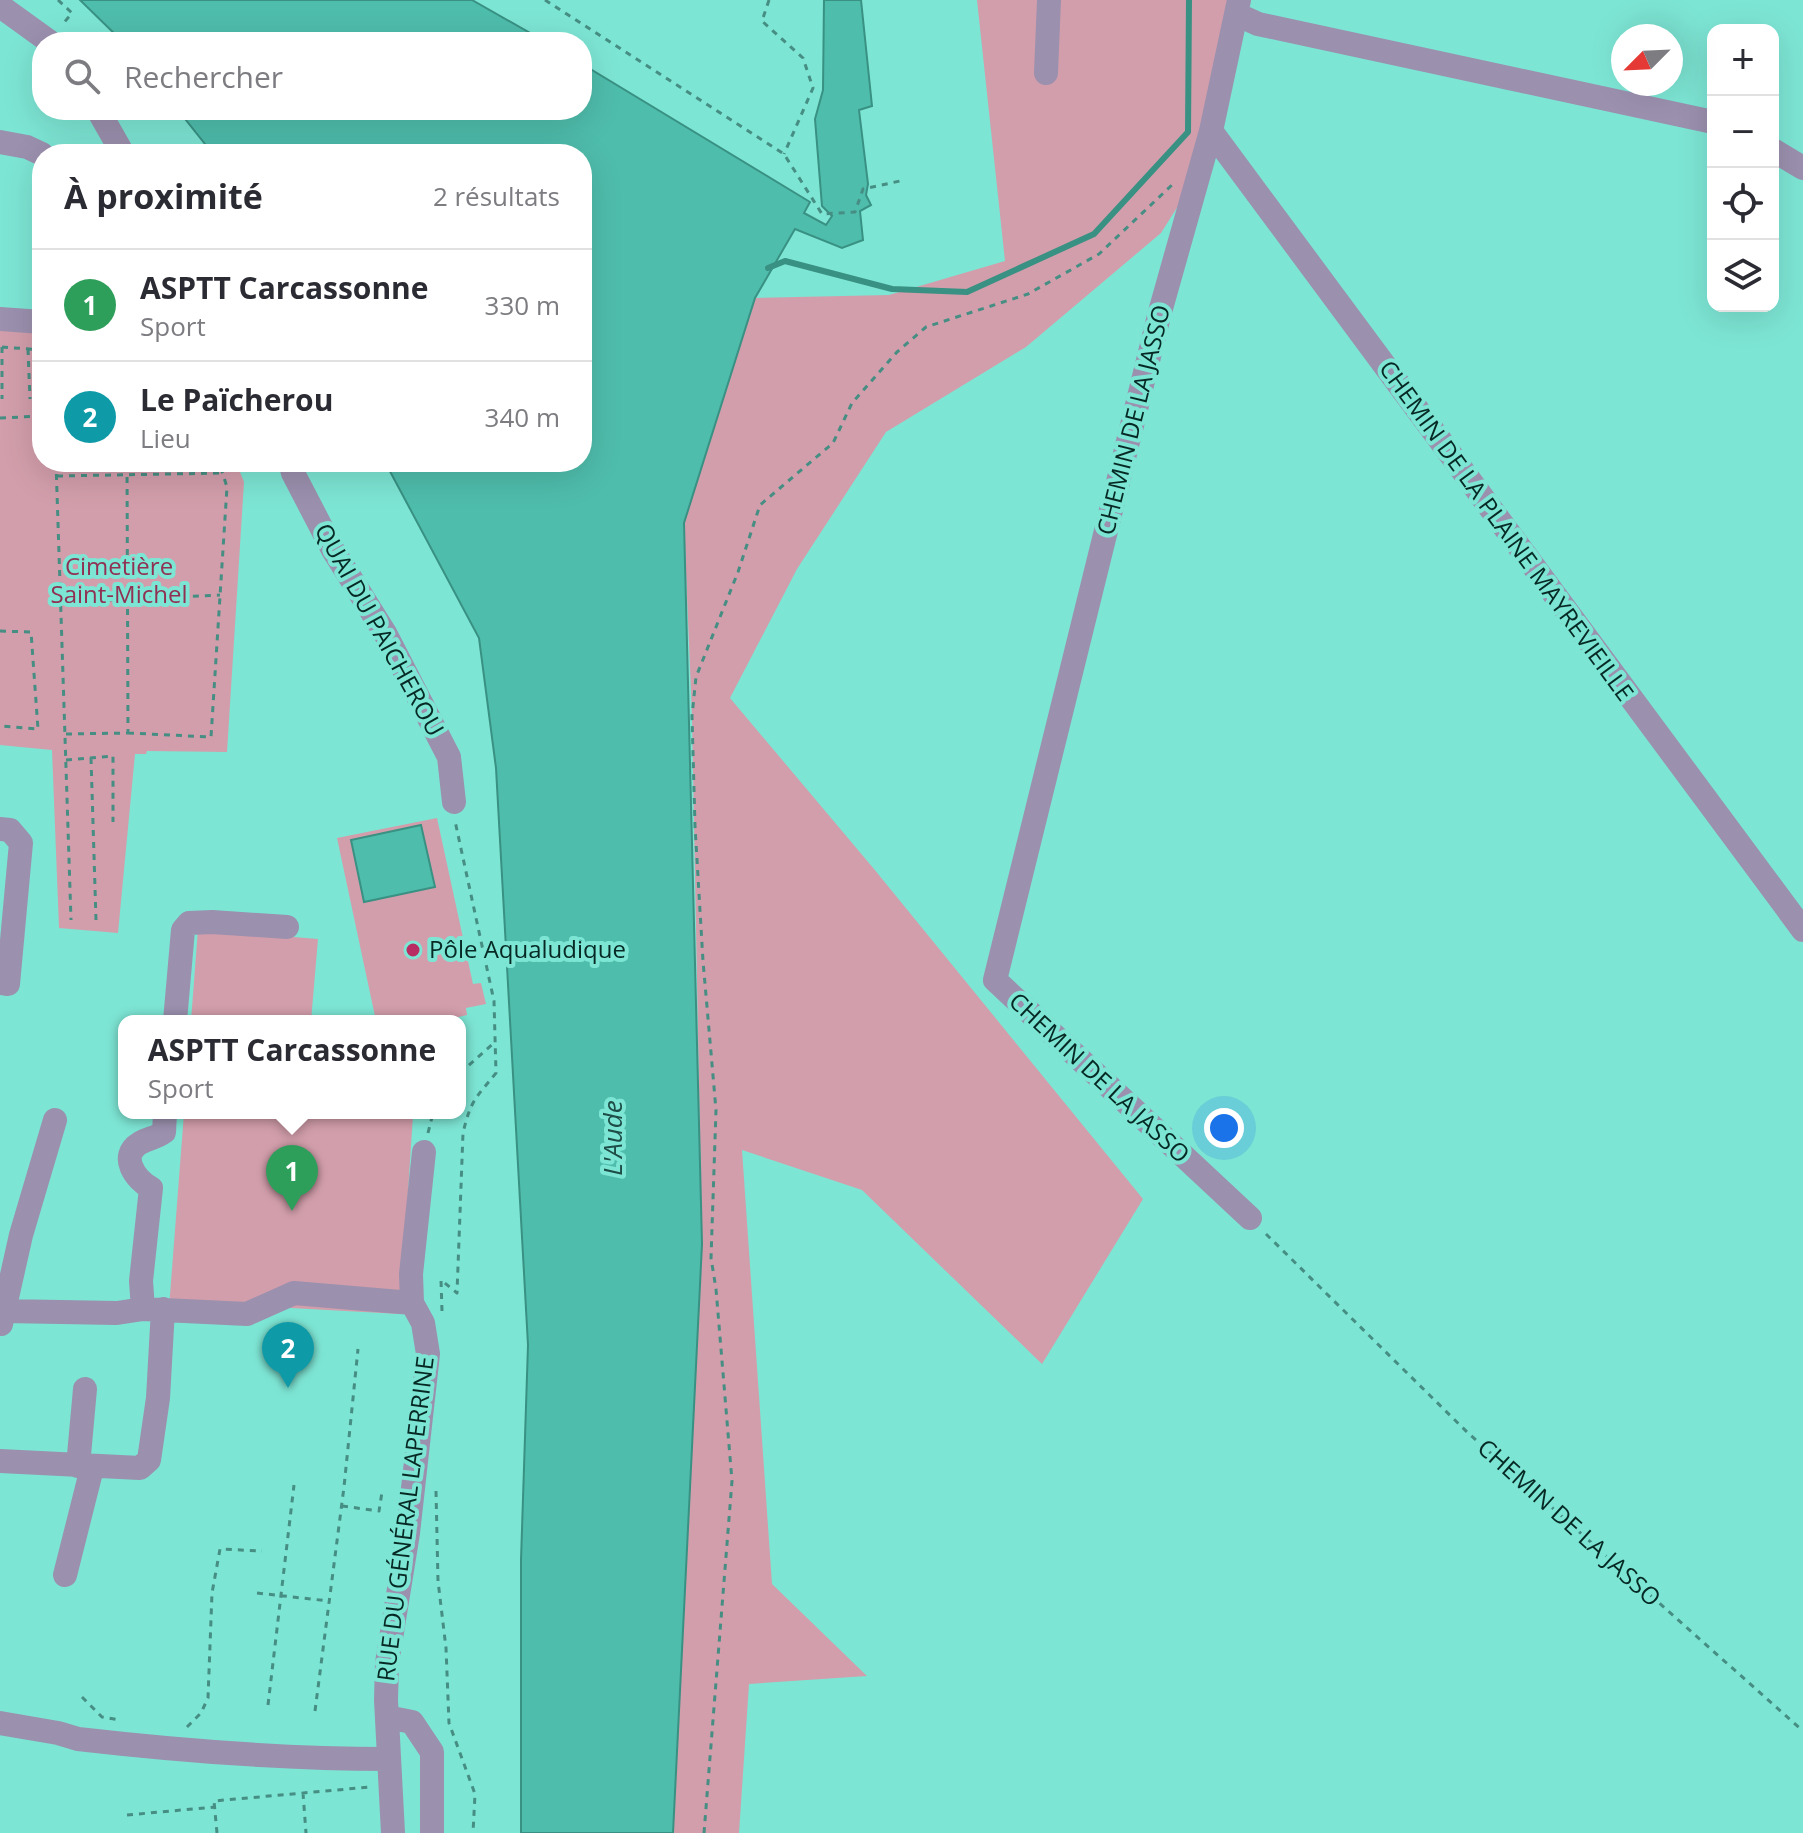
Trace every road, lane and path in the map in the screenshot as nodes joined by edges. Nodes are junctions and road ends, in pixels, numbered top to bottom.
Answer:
1 (58, 0) edge
2 (545, 0) edge
3 (769, 0) edge
4 (1049, 0) edge
5 (0, 6) edge
6 (1238, 7) edge
7 (50, 30) edge
8 (1046, 73) dead end
9 (103, 120) edge
10 (1707, 121) edge
11 (1211, 131) junction
12 (0, 142) edge
13 (114, 144) edge
14 (32, 149) edge
15 (784, 154) junction
16 (1779, 154) edge
17 (1803, 168) edge
18 (1182, 176) dead end
19 (900, 181) dead end
20 (0, 319) edge
21 (32, 321) edge
22 (1, 347) edge
23 (28, 349) junction
24 (32, 349) edge
25 (2, 399) dead end
26 (30, 399) dead end
27 (32, 416) edge
28 (0, 418) edge
29 (57, 472) edge
30 (292, 472) edge
31 (224, 473) joint
32 (127, 475) junction
33 (57, 476) junction
34 (220, 595) junction
35 (127, 598) junction
36 (61, 602) junction
37 (0, 631) edge
38 (0, 726) edge
39 (128, 733) junction
40 (66, 734) junction
41 (91, 758) junction
42 (66, 760) junction
43 (454, 802) joint
44 (113, 822) dead end
45 (0, 829) edge
46 (71, 920) dead end
47 (96, 920) dead end
48 (287, 927) dead end
49 (1803, 930) edge
50 (0, 983) edge
51 (176, 1015) edge
52 (495, 1042) junction
53 (466, 1068) edge
54 (165, 1119) edge
55 (55, 1120) dead end
56 (424, 1152) dead end
57 (1250, 1218) joint
58 (11, 1233) edge
59 (412, 1303) junction
60 (153, 1309) junction
61 (442, 1311) dead end
62 (2, 1319) edge
63 (358, 1349) dead end
64 (85, 1389) dead end
65 (0, 1461) edge
66 (85, 1467) junction
67 (436, 1482) dead end
68 (294, 1485) dead end
69 (382, 1492) dead end
70 (342, 1506) junction
71 (262, 1551) dead end
72 (65, 1575) dead end
73 (257, 1593) dead end
74 (281, 1596) junction
75 (329, 1601) junction
76 (82, 1697) dead end
77 (268, 1705) dead end
78 (315, 1711) dead end
79 (387, 1717) junction
80 (129, 1722) dead end
81 (0, 1723) edge
82 (178, 1728) dead end
83 (1803, 1731) edge
84 (389, 1759) junction
85 (377, 1787) dead end
86 (303, 1793) junction
87 (215, 1807) junction
88 (127, 1815) dead end
89 (217, 1833) edge
90 (306, 1833) edge
91 (393, 1833) edge
92 (432, 1833) edge
93 (473, 1833) edge
94 (704, 1833) edge

1 - 7 path
2 - 15 path
3 - 15 path
4 - 8 street
5 - 7 street
6 - 10 street
6 - 11 street, CHEMIN DE LA JASSO
9 - 13 street
11 - 49 street, CHEMIN DE LA PLAINE MAYREVIEILLE
11 - 57 street, CHEMIN DE LA JASSO
12 - 14 street
15 - 19 path
16 - 17 street
18 - 94 path
20 - 21 street
22 - 23 path
22 - 25 path
23 - 24 path
23 - 26 path
27 - 28 path
29 - 33 path
30 - 43 street, QUAI DU PAICHEROU
31 - 32 path
31 - 34 path
32 - 33 path
32 - 35 path
33 - 36 path
34 - 35 path
34 - 39 path
35 - 36 path
35 - 39 path
36 - 40 path
37 - 38 path
39 - 40 path
40 - 42 path
41 - 42 path
41 - 44 path
41 - 47 path
42 - 46 path
43 - 52 path
45 - 50 street
48 - 51 street
52 - 53 path
52 - 61 path
54 - 60 street
55 - 58 street
56 - 59 street, RUE DU GÉNÉRAL LAPERRINE
57 - 83 path, CHEMIN DE LA JASSO
58 - 62 street
59 - 60 street
59 - 79 street, RUE DU GÉNÉRAL LAPERRINE
60 - 62 street
60 - 66 street
63 - 70 path
64 - 66 street
65 - 66 street
66 - 72 street
67 - 93 path
68 - 74 path
69 - 70 path
70 - 75 path
71 - 82 path
73 - 74 path
74 - 75 path
74 - 77 path
75 - 78 path
76 - 80 path
79 - 84 street, RUE DU GÉNÉRAL LAPERRINE
79 - 92 street
81 - 84 street
84 - 91 street, RUE DU GÉNÉRAL LAPERRINE
85 - 86 path
86 - 87 path
86 - 90 path
87 - 88 path
87 - 89 path

